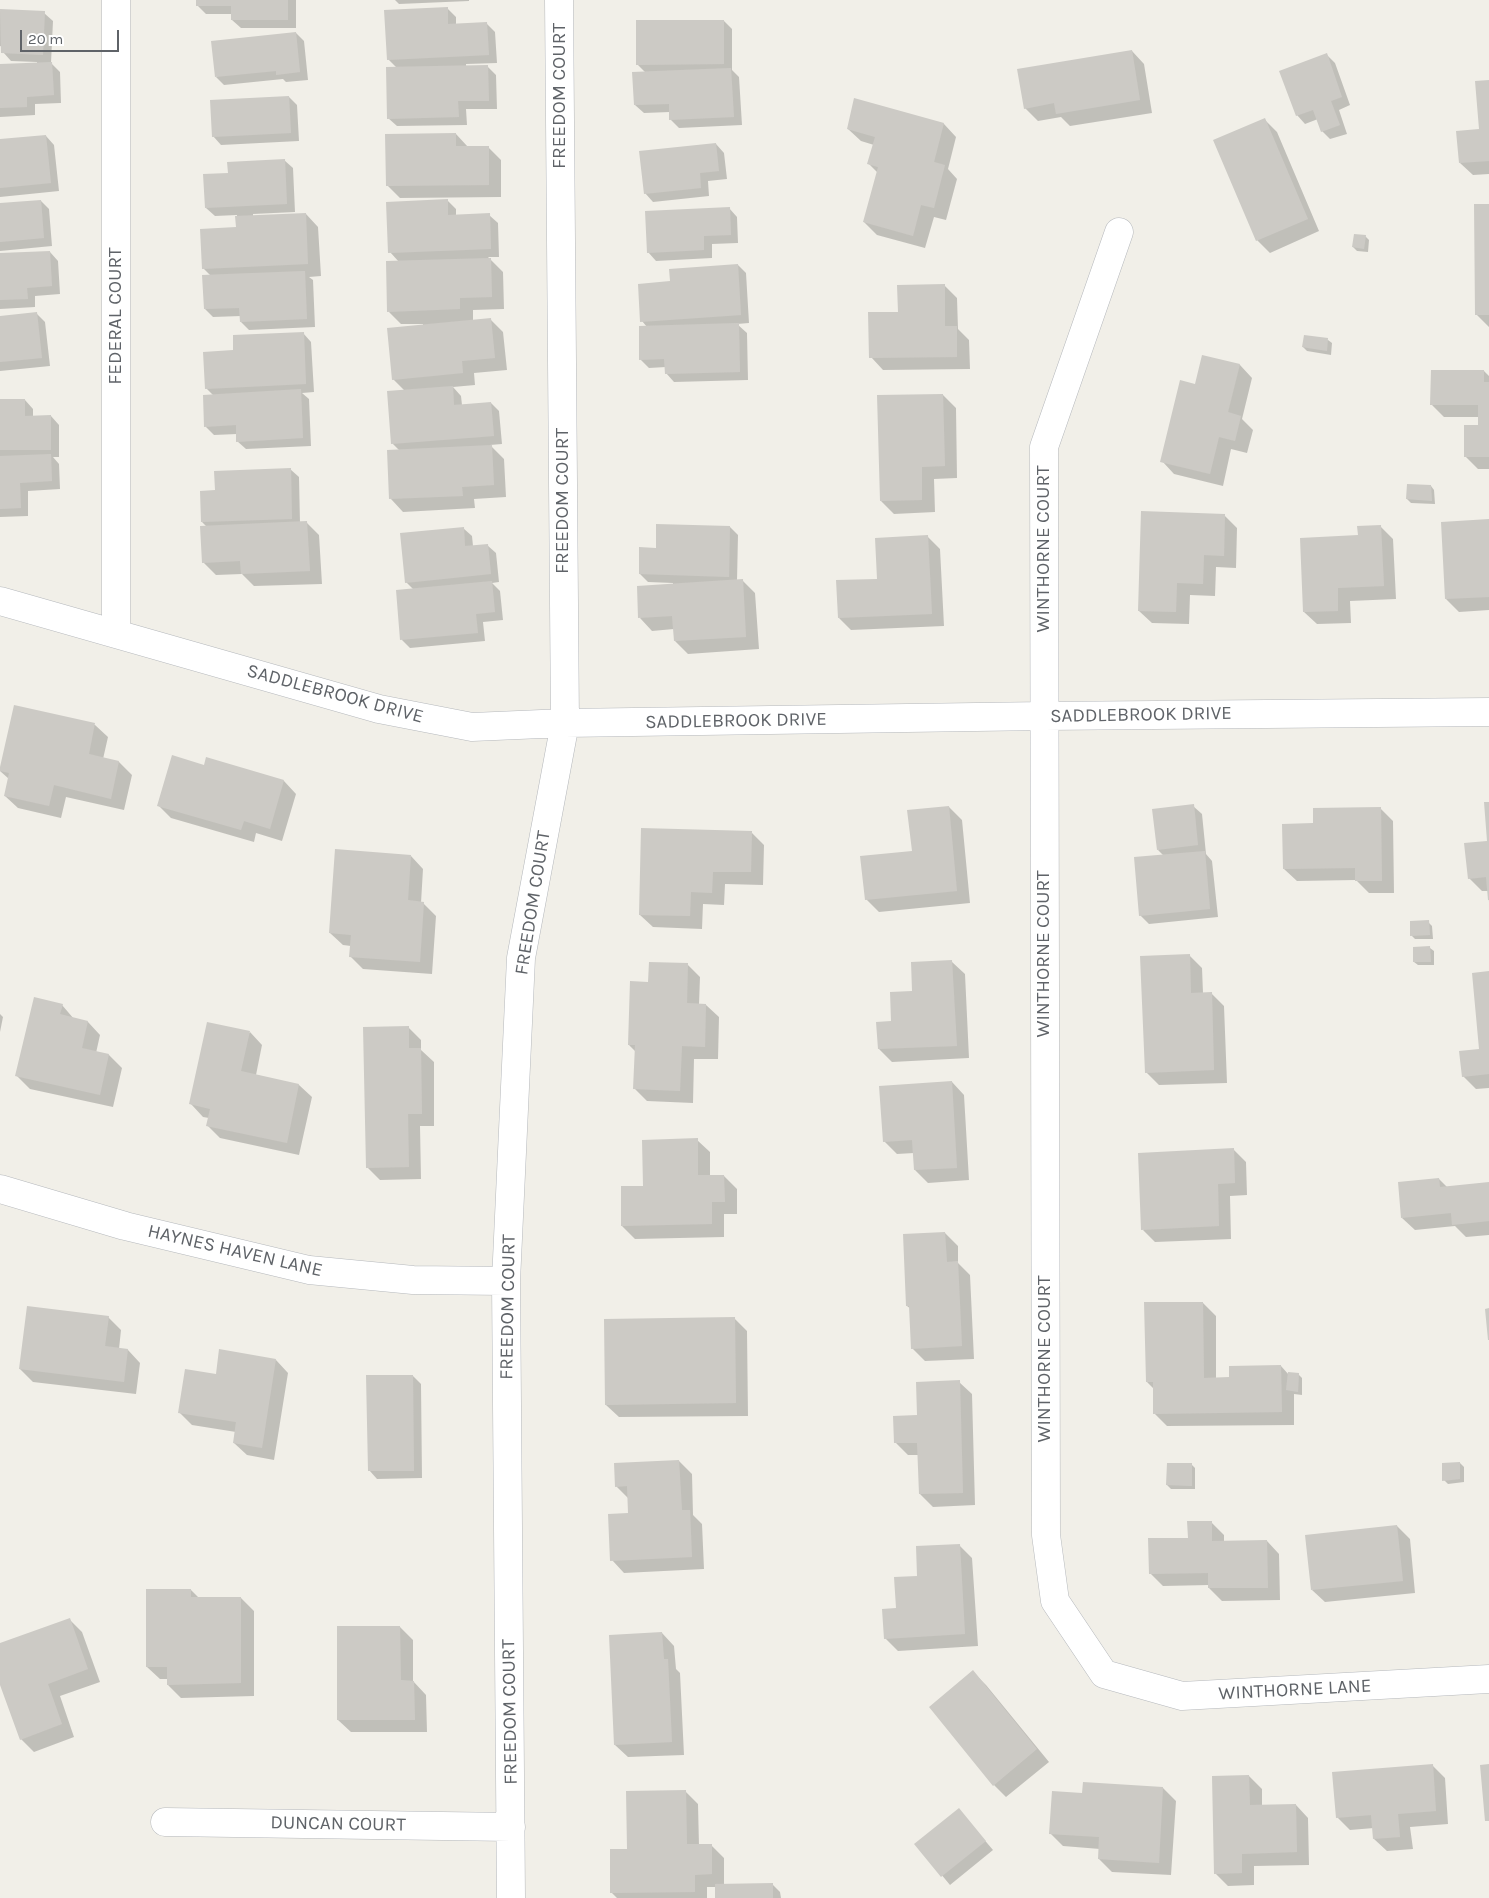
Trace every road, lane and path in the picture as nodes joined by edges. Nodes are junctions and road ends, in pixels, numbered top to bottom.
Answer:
1 (116, 0) edge
2 (559, 0) edge
3 (1119, 232) dead end
4 (0, 601) edge
5 (116, 633) junction
6 (1489, 712) edge
7 (1044, 716) junction
8 (565, 724) junction
9 (0, 1189) edge
10 (506, 1281) junction
11 (1104, 1674) joint
12 (1489, 1679) edge
13 (165, 1822) dead end
14 (512, 1827) junction
15 (511, 1898) edge

1 - 5 street, FEDERAL COURT
2 - 8 street, FREEDOM COURT
3 - 7 street, WINTHORNE COURT
4 - 5 street, SADDLEBROOK DRIVE
5 - 8 street, SADDLEBROOK DRIVE
6 - 7 street, SADDLEBROOK DRIVE
7 - 8 street, SADDLEBROOK DRIVE
7 - 11 street, WINTHORNE COURT
8 - 10 street, FREEDOM COURT
9 - 10 street, HAYNES HAVEN LANE
10 - 14 street, FREEDOM COURT
11 - 12 street, WINTHORNE LANE
13 - 14 street, DUNCAN COURT
14 - 15 street, FREEDOM COURT

